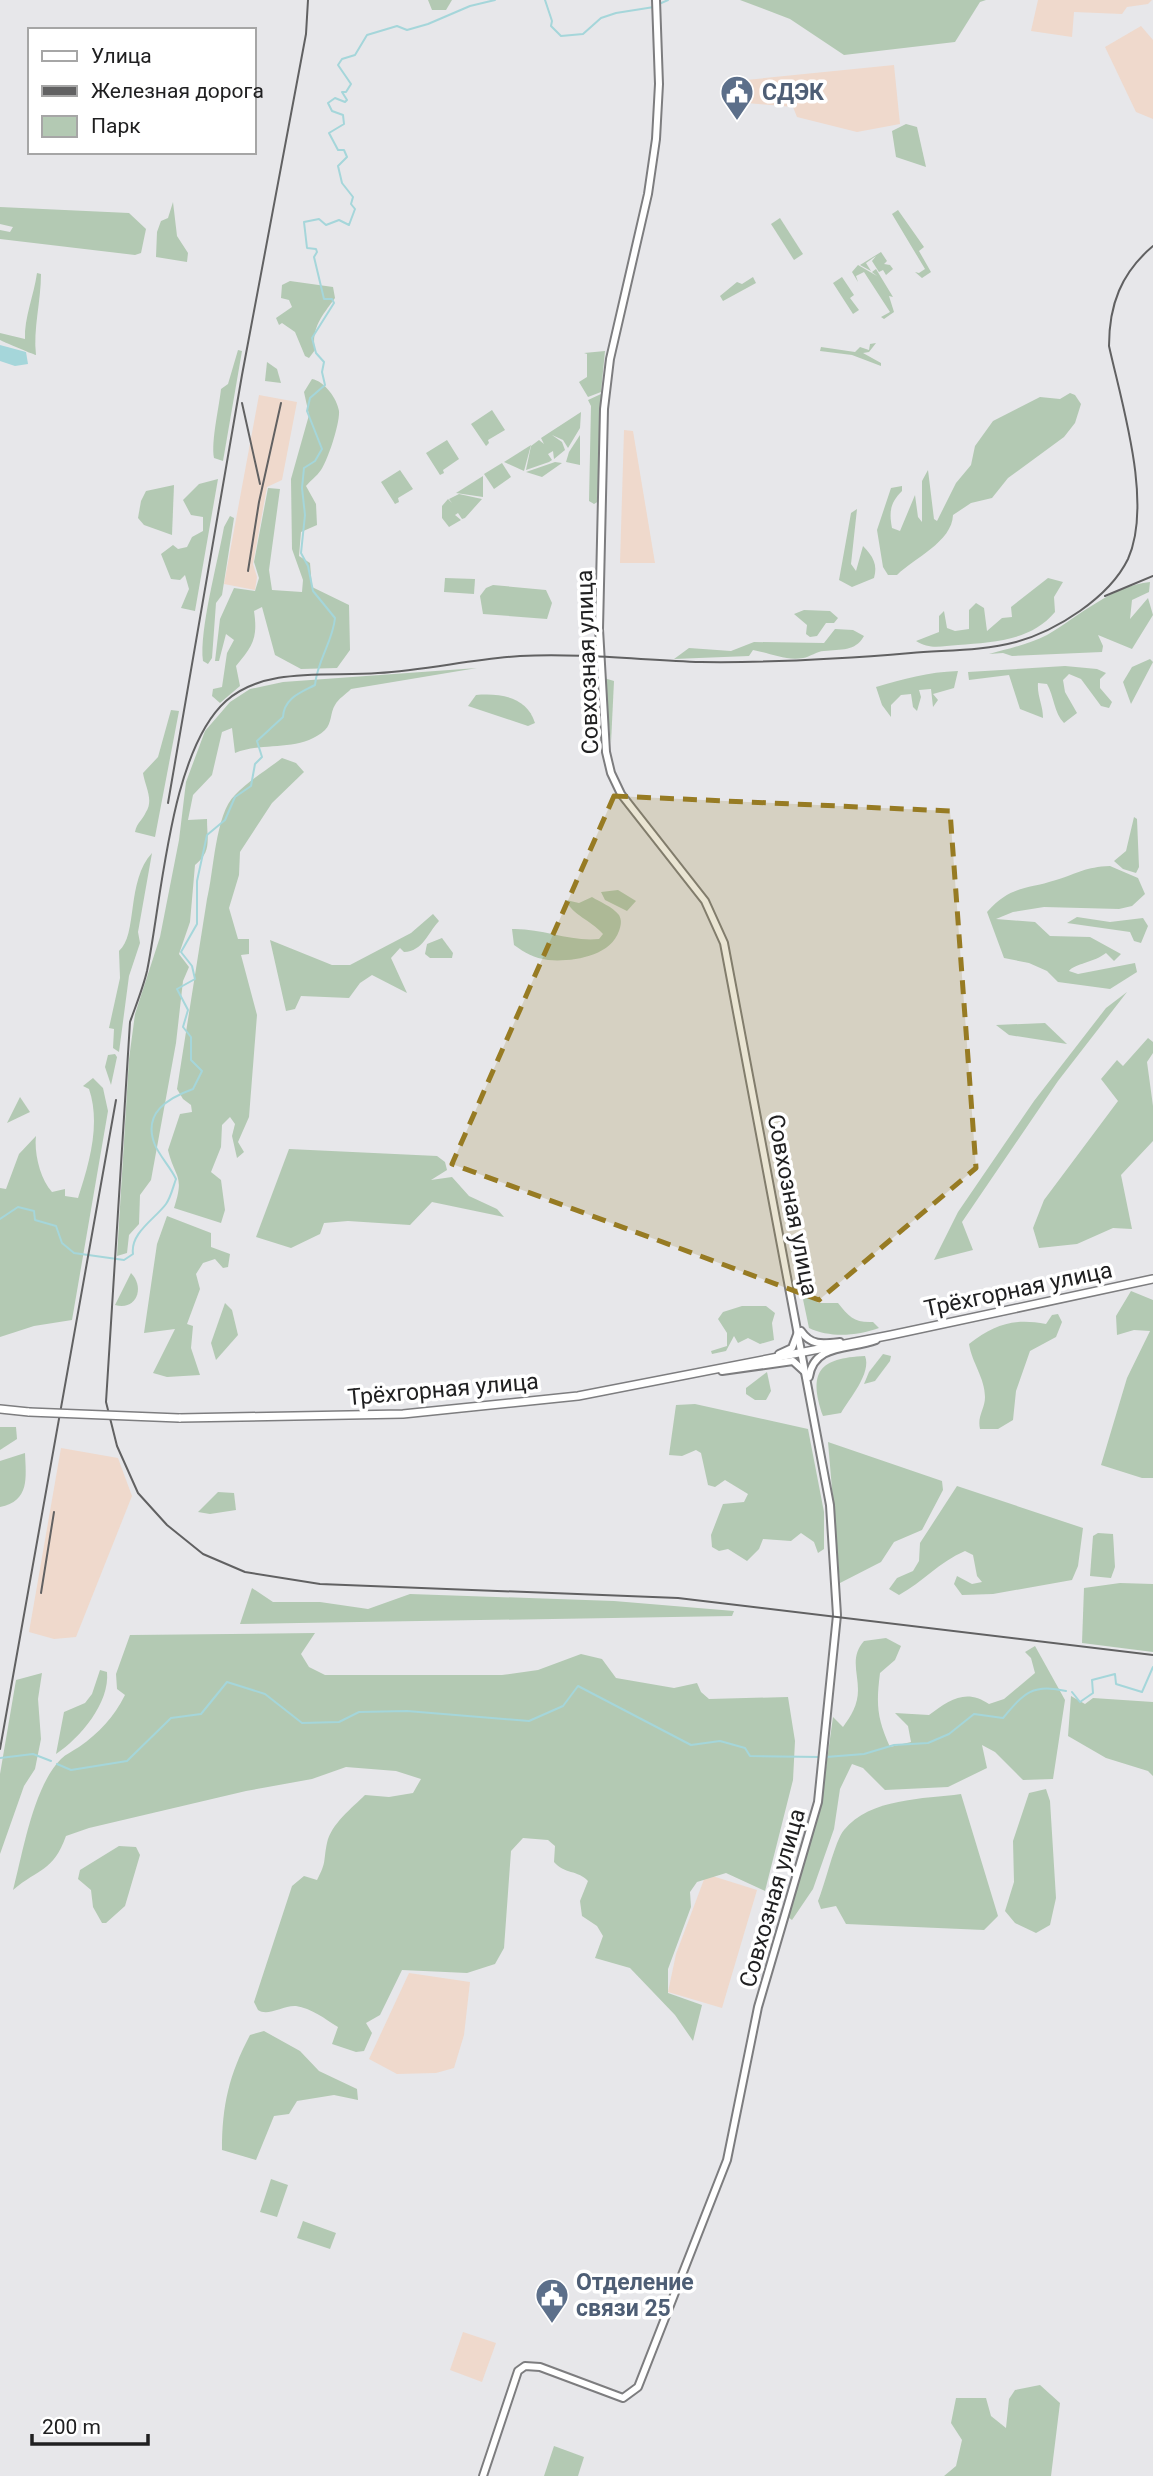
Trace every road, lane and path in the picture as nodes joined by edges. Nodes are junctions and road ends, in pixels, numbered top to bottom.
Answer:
1 (656, 0) edge
2 (1153, 1279) edge
3 (798, 1327) junction
4 (887, 1336) junction
5 (803, 1353) junction
6 (710, 1372) junction
7 (808, 1382) junction
8 (0, 1409) edge
9 (483, 2476) edge

1 - 3 main road, Совхозная улица
2 - 4 highway, Трёхгорная улица
3 - 4 main road
3 - 5 main road, Совхозная улица
3 - 6 main road
4 - 5 highway, Трёхгорная улица
4 - 7 main road
5 - 6 highway, Трёхгорная улица
5 - 7 main road, Совхозная улица
6 - 7 main road
6 - 8 highway, Трёхгорная улица, bridge
7 - 9 main road, Совхозная улица

